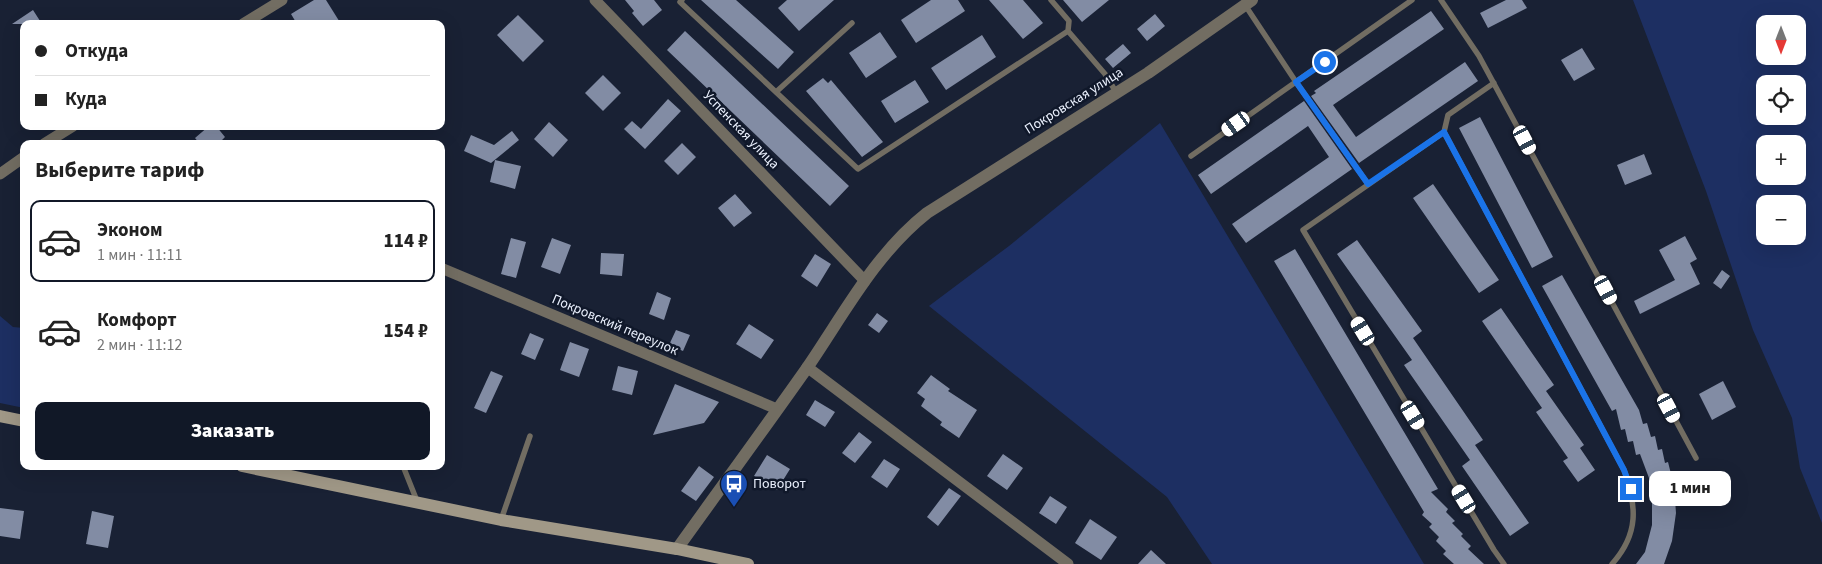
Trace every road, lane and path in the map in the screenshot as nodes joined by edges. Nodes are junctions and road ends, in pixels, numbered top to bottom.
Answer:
1 (282, 0) edge
2 (595, 0) edge
3 (682, 0) edge
4 (1051, 0) edge
5 (1412, 0) edge
6 (1441, 0) edge
7 (1248, 2) edge
8 (250, 20) edge
9 (852, 24) dead end
10 (1068, 31) junction
11 (1296, 82) junction
12 (1494, 83) junction
13 (776, 92) junction
14 (1116, 92) junction
15 (67, 130) edge
16 (1444, 132) junction
17 (50, 140) edge
18 (1191, 156) dead end
19 (20, 160) edge
20 (0, 174) edge
21 (1368, 184) junction
22 (445, 270) edge
23 (864, 282) junction
24 (807, 367) junction
25 (777, 409) junction
26 (0, 416) edge
27 (20, 419) edge
28 (530, 436) dead end
29 (1696, 458) dead end
30 (261, 470) edge
31 (405, 470) edge
32 (418, 503) junction
33 (500, 520) junction
34 (677, 549) junction
35 (734, 562) edge
36 (748, 564) edge
37 (1068, 564) edge
38 (1504, 564) edge
39 (1612, 564) edge

1 - 8 street
2 - 23 street, Успенская улица
3 - 13 lane
4 - 10 lane
5 - 11 lane
6 - 12 lane
7 - 11 lane
7 - 14 street, Покровская улица
9 - 13 lane
10 - 13 lane
10 - 14 lane
11 - 18 lane
11 - 21 lane
12 - 16 lane
12 - 29 lane
14 - 23 street, Покровская улица
15 - 17 street
16 - 21 lane
16 - 39 lane
19 - 20 street
21 - 38 lane
22 - 25 street, Покровский переулок
23 - 24 street, Покровская улица
24 - 25 street, Покровская улица
24 - 37 street
25 - 34 street, Покровская улица
26 - 27 main road
28 - 33 lane
30 - 32 main road
31 - 32 lane
32 - 33 main road
33 - 34 main road
34 - 35 main road
35 - 36 main road

